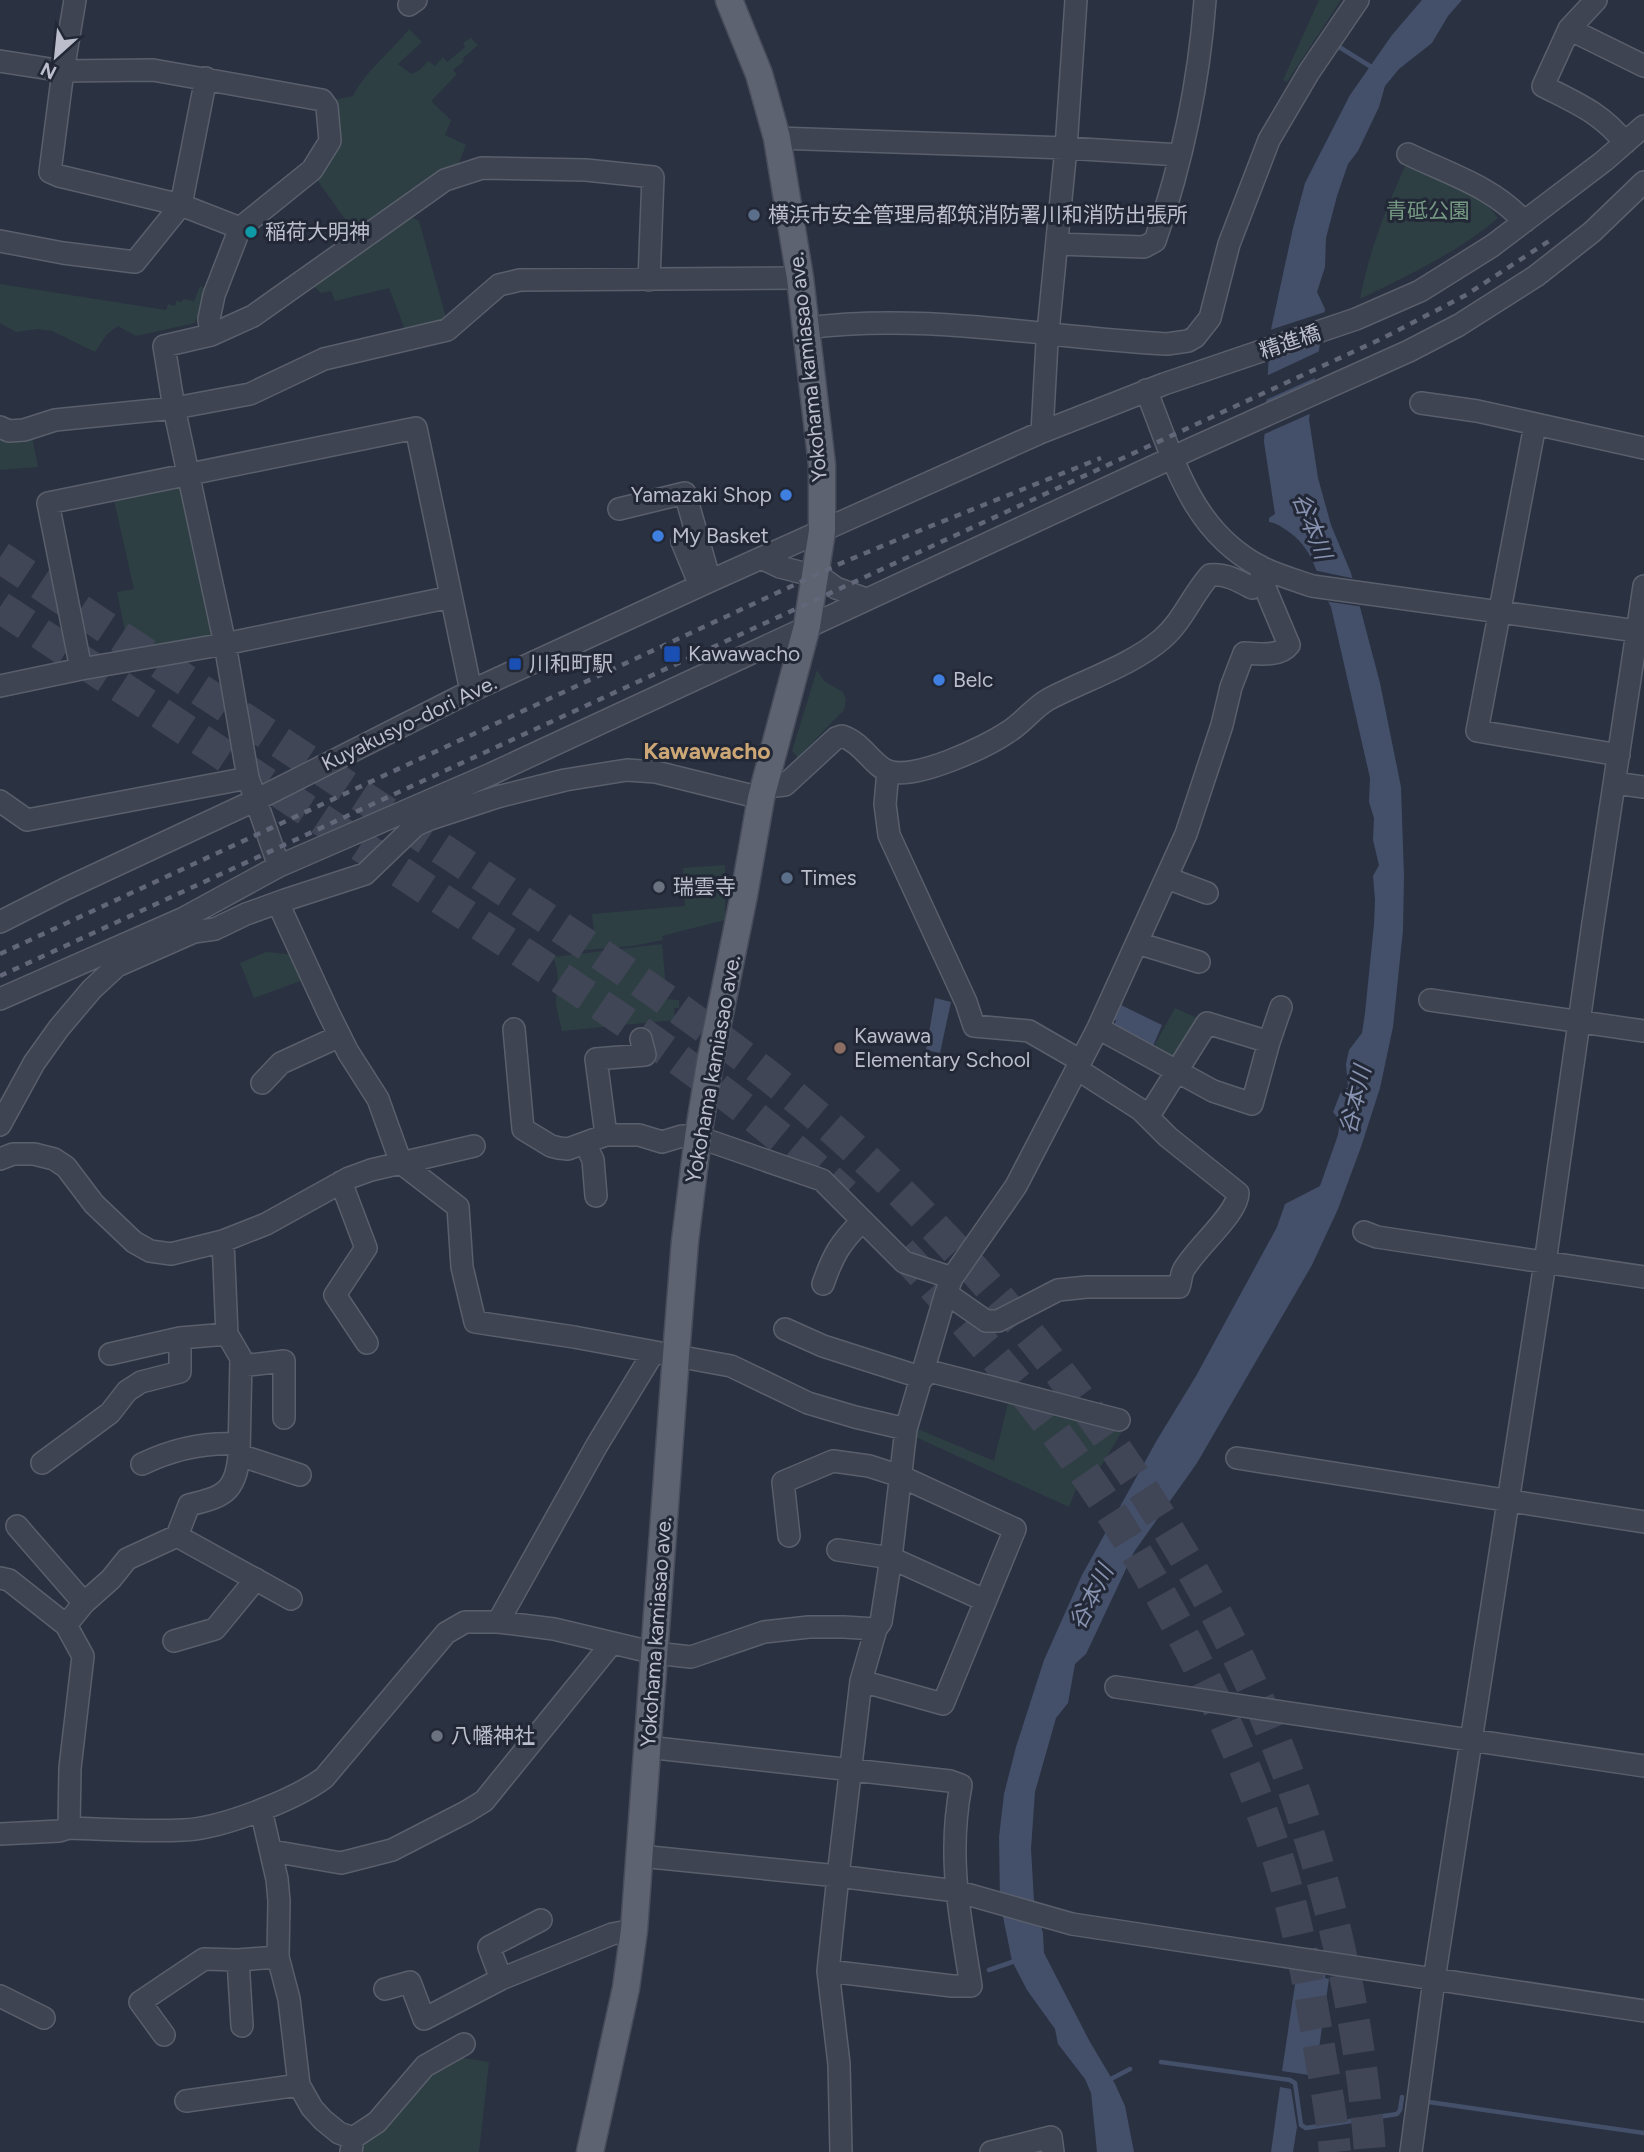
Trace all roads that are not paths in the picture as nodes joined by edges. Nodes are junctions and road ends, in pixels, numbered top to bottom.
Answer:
1 (75, 0) edge
2 (729, 0) edge
3 (1076, 0) edge
4 (1205, 0) edge
5 (1597, 0) edge
6 (1355, 5) edge
7 (1569, 29) junction
8 (0, 61) edge
9 (1644, 66) edge
10 (63, 71) junction
11 (206, 78) junction
12 (1644, 126) edge
13 (777, 138) junction
14 (1625, 143) junction
15 (1066, 148) junction
16 (1408, 154) dead end
17 (1180, 155) junction
18 (1644, 182) edge
19 (181, 205) junction
20 (1524, 222) junction
21 (240, 228) junction
22 (0, 241) edge
23 (1057, 244) junction
24 (800, 278) junction
25 (649, 280) junction
26 (806, 328) junction
27 (1050, 333) junction
28 (211, 335) junction
29 (1146, 390) junction
30 (1421, 403) dead end
31 (175, 408) junction
32 (1535, 425) junction
33 (0, 428) edge
34 (1042, 432) junction
35 (1644, 448) edge
36 (1173, 457) junction
37 (188, 474) junction
38 (619, 509) dead end
39 (822, 531) junction
40 (682, 542) dead end
41 (761, 558) junction
42 (1262, 568) junction
43 (815, 574) junction
44 (705, 583) junction
45 (1644, 586) edge
46 (1252, 588) dead end
47 (451, 597) junction
48 (866, 599) junction
49 (1499, 613) junction
50 (807, 626) junction
51 (1637, 631) junction
52 (225, 644) junction
53 (81, 669) junction
54 (0, 687) edge
55 (471, 691) junction
56 (1619, 755) junction
57 (888, 771) junction
58 (491, 775) junction
59 (248, 778) junction
60 (1615, 783) junction
61 (1644, 787) edge
62 (763, 792) junction
63 (497, 797) junction
64 (256, 800) junction
65 (0, 801) edge
66 (279, 866) junction
67 (1167, 878) junction
68 (1207, 893) dead end
69 (278, 903) junction
70 (0, 922) edge
71 (189, 925) junction
72 (1137, 943) junction
73 (1199, 962) dead end
74 (0, 999) edge
75 (1430, 1000) dead end
76 (1281, 1007) dead end
77 (1578, 1022) junction
78 (1098, 1028) junction
79 (514, 1029) dead end
80 (1644, 1031) edge
81 (340, 1036) junction
82 (641, 1039) dead end
83 (1269, 1042) junction
84 (1079, 1065) junction
85 (1175, 1071) junction
86 (262, 1083) dead end
87 (1149, 1117) junction
88 (0, 1125) edge
89 (606, 1135) junction
90 (698, 1137) junction
91 (585, 1143) junction
92 (474, 1146) dead end
93 (0, 1159) edge
94 (401, 1163) junction
95 (341, 1182) junction
96 (596, 1196) dead end
97 (862, 1221) junction
98 (1364, 1232) dead end
99 (223, 1241) junction
100 (1545, 1263) junction
101 (1644, 1277) edge
102 (821, 1284) dead end
103 (949, 1285) junction
104 (785, 1329) dead end
105 (227, 1334) junction
106 (180, 1338) junction
107 (367, 1343) dead end
108 (110, 1353) dead end
109 (665, 1354) junction
110 (241, 1366) junction
111 (924, 1374) junction
112 (284, 1418) dead end
113 (1119, 1420) dead end
114 (906, 1429) junction
115 (239, 1450) junction
116 (1237, 1458) dead end
117 (42, 1462) dead end
118 (142, 1464) dead end
119 (300, 1475) dead end
120 (900, 1476) junction
121 (1506, 1502) junction
122 (1644, 1522) edge
123 (17, 1527) dead end
124 (177, 1536) junction
125 (789, 1536) dead end
126 (838, 1549) dead end
127 (891, 1558) junction
128 (0, 1578) edge
129 (256, 1579) junction
130 (290, 1599) dead end
131 (984, 1600) junction
132 (84, 1603) junction
133 (498, 1622) junction
134 (66, 1625) junction
135 (876, 1629) junction
136 (174, 1641) dead end
137 (612, 1643) junction
138 (655, 1653) junction
139 (861, 1681) junction
140 (1116, 1687) dead end
141 (1471, 1740) junction
142 (647, 1747) junction
143 (1644, 1766) edge
144 (849, 1771) junction
145 (261, 1810) junction
146 (69, 1828) junction
147 (0, 1835) edge
148 (272, 1851) junction
149 (640, 1856) junction
150 (838, 1877) junction
151 (960, 1892) junction
152 (541, 1920) dead end
153 (634, 1930) junction
154 (278, 1957) junction
155 (238, 1960) junction
156 (828, 1971) junction
157 (501, 1979) junction
158 (1434, 1980) junction
159 (385, 1989) dead end
160 (0, 1996) edge
161 (1644, 2011) edge
162 (44, 2018) dead end
163 (242, 2026) dead end
164 (164, 2035) dead end
165 (464, 2043) dead end
166 (299, 2085) junction
167 (186, 2101) dead end
168 (352, 2145) edge
169 (590, 2152) edge
170 (841, 2152) edge
171 (991, 2152) edge
172 (1053, 2152) edge
173 (1411, 2152) edge

1 - 10 street
2 - 13 main road, Yokohama kamiasao ave.
3 - 15 street
4 - 17 street
5 - 7 street
6 - 27 street
7 - 9 street
7 - 14 street
8 - 10 street
10 - 11 street
10 - 19 street
11 - 19 street
11 - 21 street
12 - 14 street, 精進橋
13 - 15 street
13 - 24 main road, Yokohama kamiasao ave.
14 - 20 street, 精進橋
15 - 17 street
15 - 23 street
16 - 20 street
17 - 23 street
18 - 36 street
19 - 21 street
19 - 22 street
20 - 29 street, 精進橋
21 - 28 street
23 - 27 street
24 - 25 street
24 - 26 main road, Yokohama kamiasao ave.
25 - 28 street
25 - 31 street
26 - 27 street
26 - 39 main road, Yokohama kamiasao ave.
27 - 34 street
28 - 31 street
29 - 34 street, 精進橋
29 - 36 street
30 - 32 street
31 - 33 street
31 - 37 street
32 - 35 street
32 - 49 street
34 - 39 street, Kuyakusyo-dori Ave.
36 - 42 street
36 - 48 street
37 - 47 street
37 - 52 street
37 - 53 street
38 - 44 street
39 - 41 street, Kuyakusyo-dori Ave.
39 - 43 main road, Yokohama kamiasao ave.
40 - 44 street
41 - 43 street
41 - 44 street, Kuyakusyo-dori Ave.
42 - 49 street
42 - 67 street
43 - 48 street
43 - 50 main road, Yokohama kamiasao ave.
44 - 55 street, Kuyakusyo-dori Ave.
45 - 51 street
46 - 57 street
47 - 52 street
47 - 55 street
48 - 50 street
49 - 51 street
49 - 56 street
50 - 58 street
50 - 62 main road, Yokohama kamiasao ave.
51 - 56 street
52 - 53 street
52 - 59 street
53 - 54 street
55 - 64 street, Kuyakusyo-dori Ave.
56 - 60 street
57 - 62 street
57 - 84 street
58 - 63 street
58 - 66 street
59 - 64 street
59 - 65 street
60 - 61 street
60 - 77 street
62 - 63 street
62 - 90 main road, Yokohama kamiasao ave.
63 - 69 street
64 - 66 street
64 - 70 street, Kuyakusyo-dori Ave.
66 - 71 street
67 - 68 street
67 - 72 street
69 - 71 street
69 - 81 street
71 - 74 street
71 - 88 street
72 - 73 street
72 - 78 street
75 - 77 street
76 - 83 street
77 - 80 street
77 - 100 street
78 - 84 street
78 - 85 street
79 - 91 street
81 - 86 street
81 - 94 street
82 - 89 street
83 - 85 street
83 - 85 street
84 - 87 street
84 - 103 street
85 - 87 street
87 - 103 street
89 - 90 street
89 - 91 street
90 - 97 street
90 - 109 main road, Yokohama kamiasao ave.
91 - 96 street
92 - 94 street
93 - 99 street
94 - 95 street
94 - 109 street
95 - 99 street
95 - 107 street
97 - 102 street
97 - 103 street
98 - 100 street
99 - 105 street
100 - 101 street
100 - 121 street
103 - 111 street
104 - 111 street
105 - 106 street
105 - 110 street
106 - 108 street
106 - 117 street
109 - 114 street
109 - 133 street
109 - 138 main road, Yokohama kamiasao ave.
110 - 112 street
110 - 115 street
111 - 113 street
111 - 114 street
114 - 120 street
115 - 118 street
115 - 119 street
115 - 124 street
116 - 121 street
120 - 125 street
120 - 127 street
120 - 131 street
121 - 122 street
121 - 141 street
123 - 132 street
124 - 129 street
124 - 132 street
126 - 127 street
127 - 131 street
127 - 135 street
128 - 134 street
129 - 130 street
129 - 136 street
131 - 139 street
132 - 134 street
133 - 137 street
133 - 145 street
134 - 146 street
135 - 138 street
135 - 139 street
137 - 138 street
137 - 148 street
138 - 142 main road, Yokohama kamiasao ave.
139 - 144 street
140 - 141 street
141 - 143 street
141 - 158 street
142 - 144 street
142 - 149 main road, Yokohama kamiasao ave.
144 - 150 street
144 - 151 street
145 - 146 street
145 - 148 street
146 - 147 street
148 - 154 street
149 - 150 street
149 - 153 main road, Yokohama kamiasao ave.
150 - 151 street
150 - 156 street
151 - 156 street
151 - 158 street
152 - 157 street
153 - 157 street
153 - 169 main road, Yokohama kamiasao ave.
154 - 155 street
154 - 166 street
155 - 163 street
155 - 164 street
156 - 170 street
157 - 159 street
158 - 161 street
158 - 173 street
160 - 162 street
165 - 168 street
166 - 167 street
166 - 168 street
171 - 172 street

